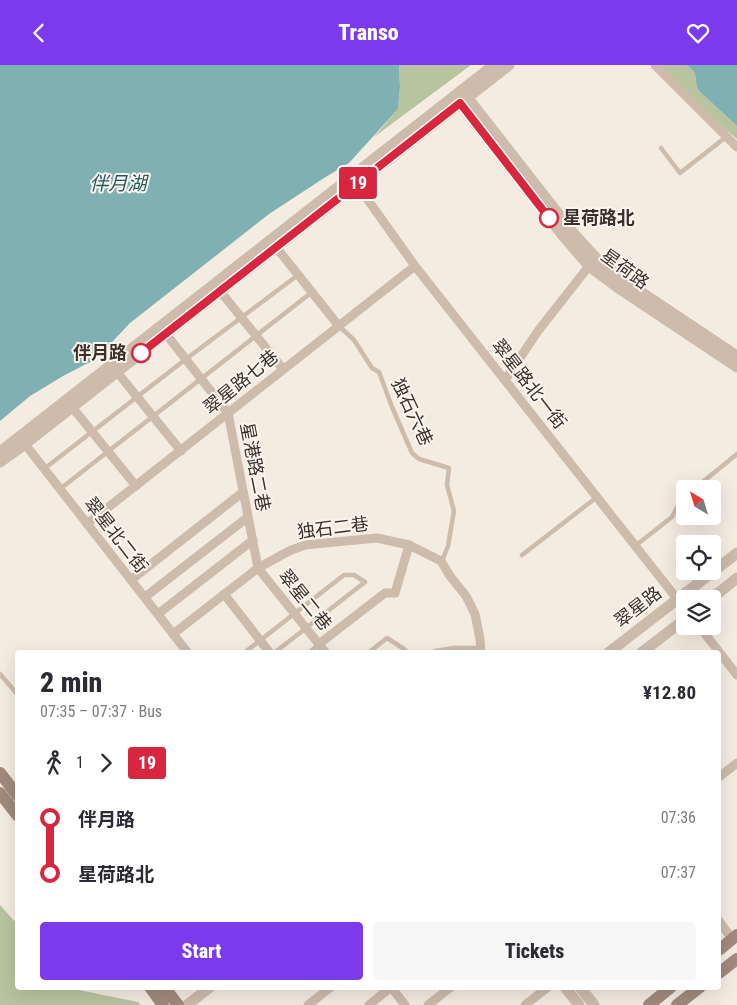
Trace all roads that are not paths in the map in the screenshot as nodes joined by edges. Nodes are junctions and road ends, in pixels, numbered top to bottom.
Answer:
1 (494, 65) edge
2 (509, 65) edge
3 (655, 65) edge
4 (461, 97) junction
5 (726, 137) junction
6 (737, 147) edge
7 (661, 148) dead end
8 (354, 181) junction
9 (276, 247) junction
10 (593, 262) junction
11 (415, 265) junction
12 (298, 275) junction
13 (220, 291) junction
14 (312, 293) junction
15 (242, 317) junction
16 (338, 325) junction
17 (166, 334) junction
18 (256, 335) junction
19 (737, 356) edge
20 (186, 359) junction
21 (737, 367) edge
22 (283, 369) junction
23 (117, 371) junction
24 (201, 379) junction
25 (505, 381) junction
26 (137, 397) junction
27 (72, 407) junction
28 (228, 413) junction
29 (153, 416) junction
30 (92, 432) junction
31 (22, 440) junction
32 (108, 451) junction
33 (180, 451) junction
34 (0, 452) edge
35 (737, 454) edge
36 (0, 462) edge
37 (44, 469) junction
38 (705, 480) edge
39 (136, 486) junction
40 (60, 489) junction
41 (243, 492) junction
42 (596, 497) junction
43 (676, 510) edge
44 (248, 517) junction
45 (87, 524) junction
46 (253, 540) junction
47 (409, 545) junction
48 (635, 546) junction
49 (737, 553) edge
50 (522, 555) dead end
51 (441, 561) junction
52 (258, 568) junction
53 (737, 578) edge
54 (131, 580) junction
55 (689, 590) edge
56 (721, 591) edge
57 (224, 594) junction
58 (145, 597) junction
59 (676, 598) edge
60 (676, 600) edge
61 (295, 613) junction
62 (158, 614) junction
63 (676, 626) edge
64 (306, 628) junction
65 (173, 634) junction
66 (706, 635) edge
67 (260, 640) junction
68 (319, 644) junction
69 (186, 650) edge
70 (248, 650) edge
71 (269, 650) edge
72 (276, 650) edge
73 (312, 650) edge
74 (324, 650) edge
75 (372, 650) edge
76 (405, 650) edge
77 (441, 650) edge
78 (481, 650) edge
79 (612, 650) edge
80 (646, 650) edge
81 (718, 650) edge
82 (721, 654) edge
83 (0, 674) edge
84 (737, 675) edge
85 (15, 692) edge
86 (737, 763) edge
87 (0, 773) edge
88 (721, 775) edge
89 (15, 791) edge
90 (0, 793) edge
91 (15, 812) edge
92 (721, 923) edge
93 (734, 937) edge
94 (721, 948) edge
95 (737, 959) edge
96 (721, 971) edge
97 (206, 990) edge
98 (327, 990) edge
99 (387, 990) edge
100 (393, 990) edge
101 (447, 990) edge
102 (544, 990) edge
103 (567, 990) edge
104 (582, 990) edge
105 (667, 990) edge
106 (696, 990) edge
107 (168, 993) edge
108 (178, 1005) edge
109 (187, 1005) edge
110 (308, 1005) edge
111 (369, 1005) edge
112 (405, 1005) edge
113 (428, 1005) edge
114 (525, 1005) edge
115 (579, 1005) edge
116 (594, 1005) edge
117 (649, 1005) edge
118 (677, 1005) edge

1 - 4 street
2 - 4 street
3 - 5 street
4 - 8 street
4 - 10 street, 星荷路
5 - 6 street
5 - 7 lane
8 - 9 street
8 - 11 street, 翠星路北一街
8 - 31 street
9 - 12 street
9 - 13 street
10 - 19 street, 星荷路
10 - 21 street, 星荷路
10 - 25 street
11 - 16 street, 翠星路七巷
11 - 25 street, 翠星路北一街
12 - 14 street
12 - 15 lane
13 - 15 street
13 - 17 street
14 - 16 street
14 - 18 lane
15 - 18 street
15 - 20 lane
16 - 22 street, 翠星路七巷
16 - 51 lane, 独石六巷
17 - 20 street, 星港路二巷
17 - 23 street
18 - 22 street
18 - 24 lane
20 - 24 street, 星港路二巷
20 - 26 lane
22 - 28 street, 翠星路七巷
23 - 26 street
23 - 27 street
24 - 28 street, 星港路二巷
24 - 29 lane
25 - 42 street, 翠星路北一街
26 - 29 street
26 - 30 lane
27 - 30 street
27 - 31 street
28 - 33 street, 翠星路七巷
28 - 41 street, 星港路二巷
29 - 32 lane
29 - 33 street
30 - 32 street
30 - 37 lane
31 - 34 street
31 - 36 street
31 - 37 street, 翠星北二街
32 - 39 street
32 - 40 lane
33 - 39 street, 翠星路七巷
35 - 38 lane
37 - 40 street, 翠星北二街
39 - 45 street, 翠星路七巷
40 - 45 street, 翠星北二街
41 - 44 street, 星港路二巷
41 - 54 street
42 - 48 street, 翠星路北一街
42 - 50 lane
43 - 48 lane
44 - 46 street, 星港路二巷
44 - 58 street
45 - 54 street, 翠星北二街
46 - 52 street, 星港路二巷
46 - 62 street
47 - 51 street, 独石二巷
47 - 52 street, 独石二巷
47 - 68 street
48 - 59 street, 翠星路北一街
49 - 55 street, 翠星路
51 - 78 street
52 - 57 street, 独石二巷
52 - 61 street, 翠星二巷
53 - 56 street
54 - 58 street, 翠星北二街
57 - 65 street, 独石二巷
57 - 67 street
58 - 62 street, 翠星北二街
60 - 79 street, 翠星路
61 - 64 street, 翠星二巷
61 - 64 lane
61 - 67 lane
62 - 65 street, 翠星北二街
63 - 80 street
64 - 68 street, 翠星二巷
64 - 72 lane
65 - 69 street, 翠星北二街
66 - 81 street
67 - 70 lane
67 - 71 street
68 - 73 lane
68 - 74 street, 翠星二巷
75 - 76 lane
77 - 78 lane
82 - 84 street
83 - 85 lane
86 - 88 street
87 - 89 main road
90 - 91 main road
92 - 93 street
93 - 94 main road
95 - 96 main road
97 - 109 street
98 - 110 street
99 - 111 street
100 - 112 street
101 - 113 street
102 - 114 street
103 - 115 street
104 - 116 street
105 - 117 main road
106 - 118 main road
107 - 108 main road

